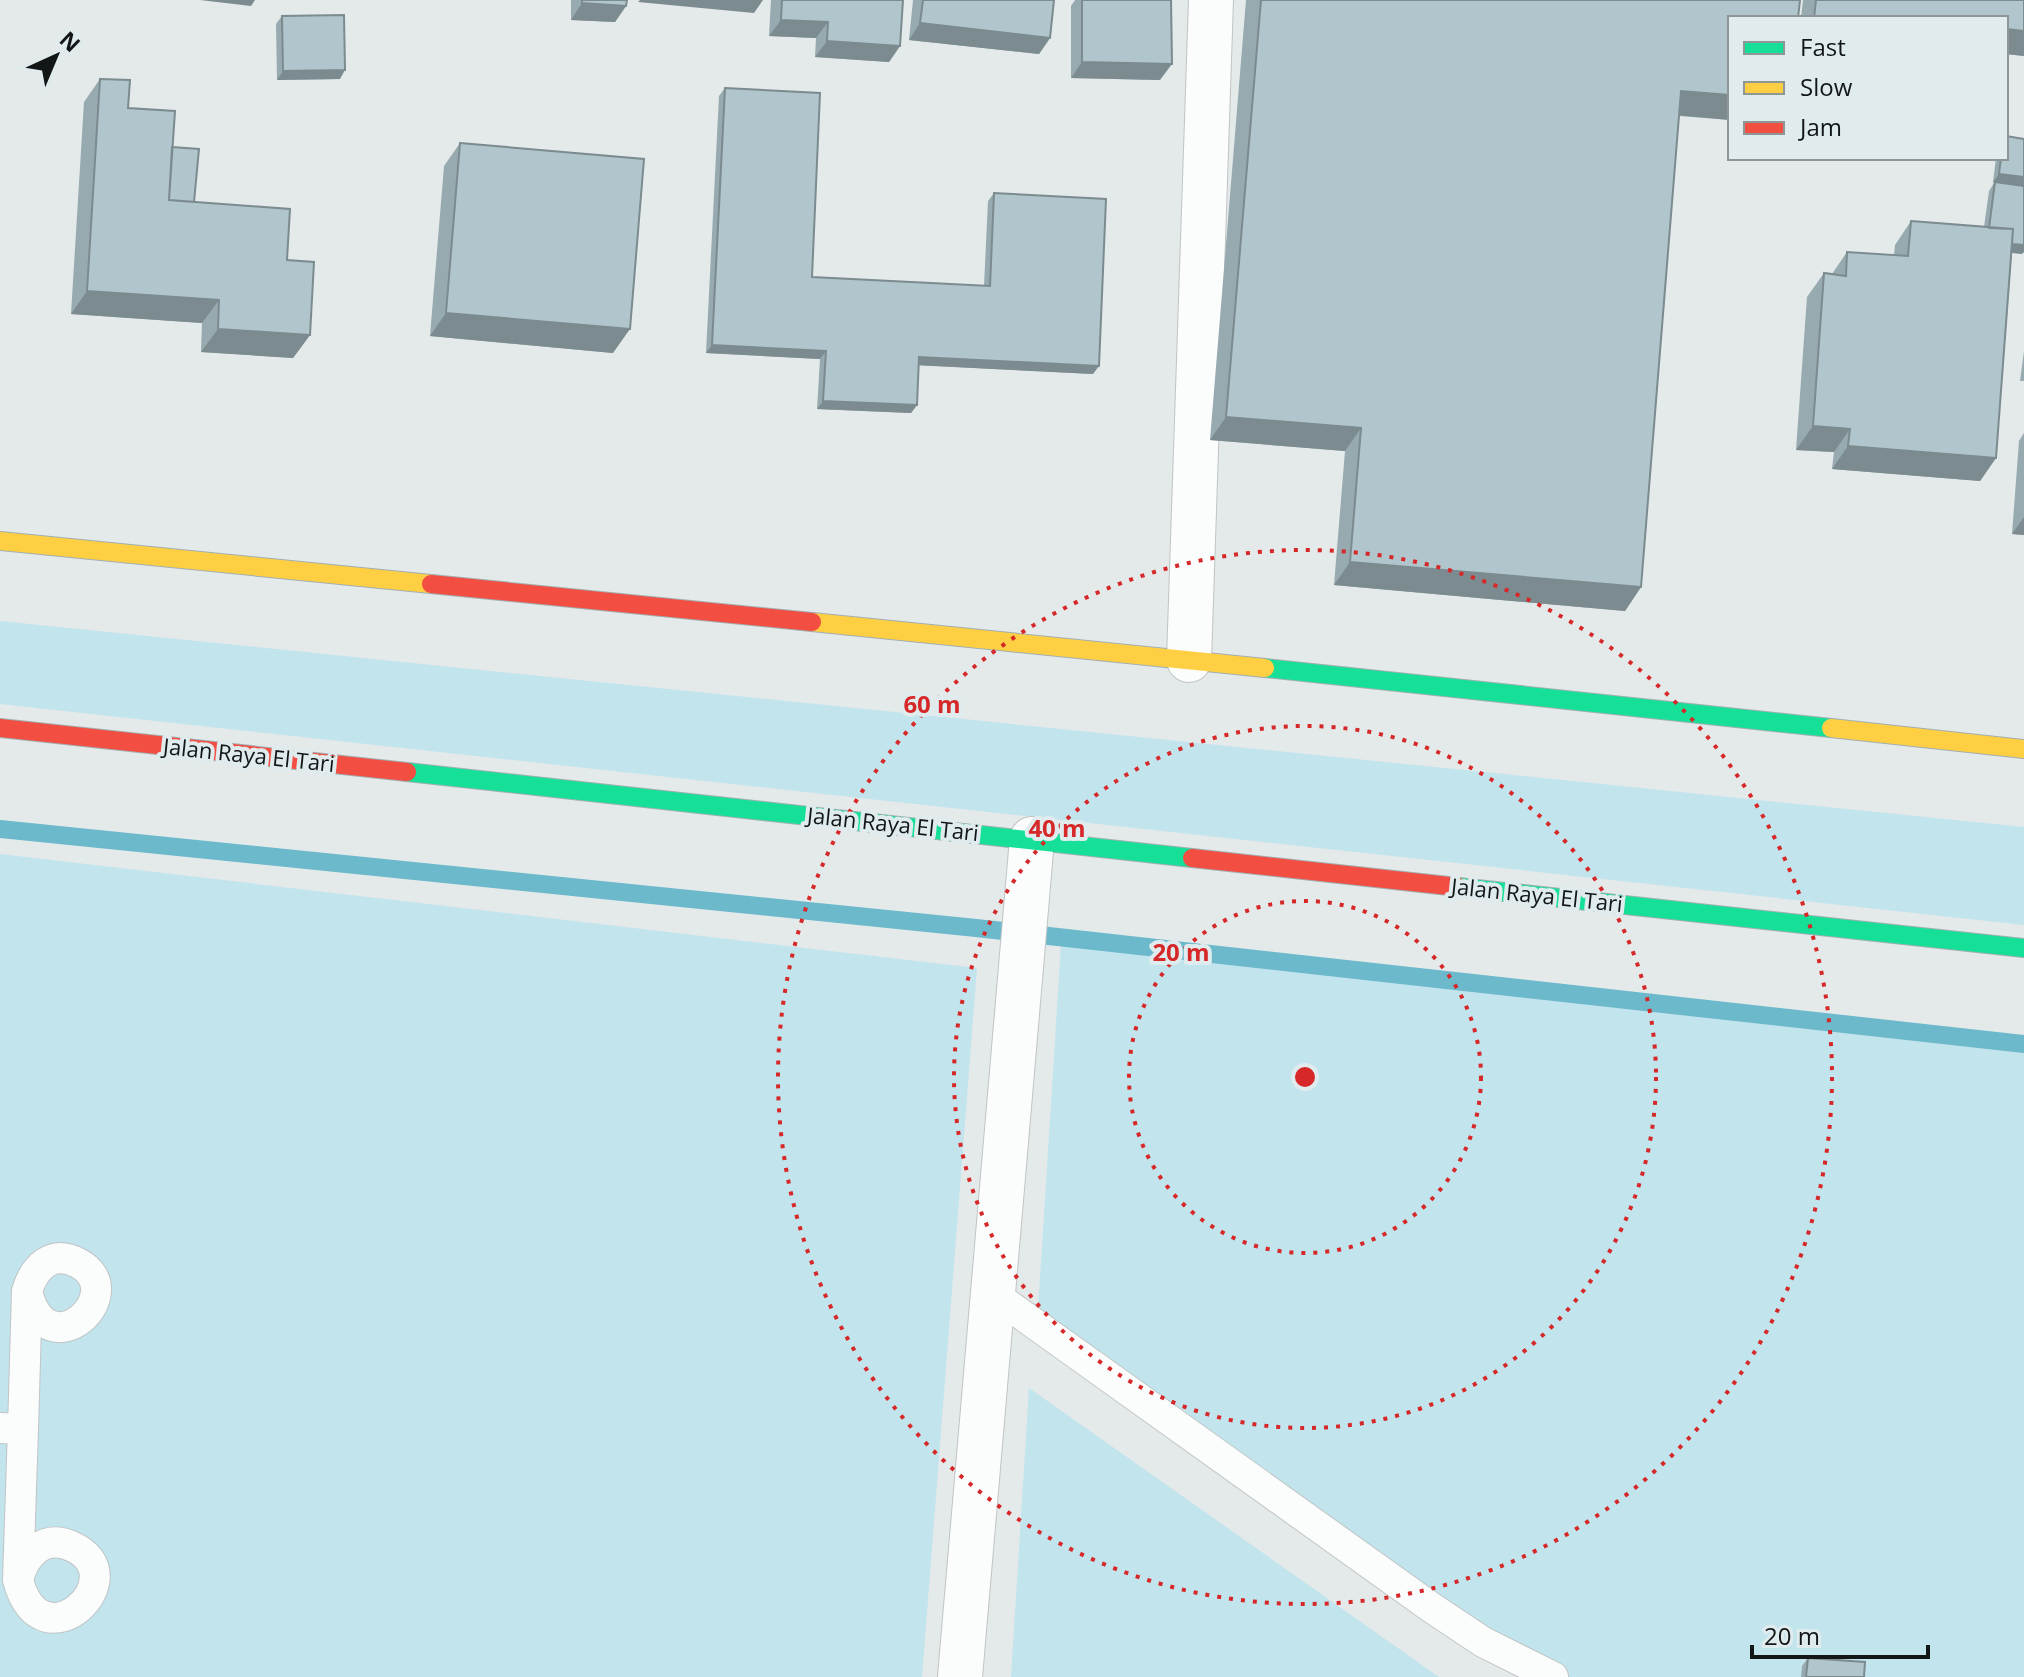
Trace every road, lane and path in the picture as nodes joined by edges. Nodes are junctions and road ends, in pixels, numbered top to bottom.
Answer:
1 (1211, 0) edge
2 (0, 541) edge
3 (1189, 660) junction
4 (0, 728) edge
5 (2024, 749) edge
6 (1032, 839) junction
7 (2024, 948) edge
8 (27, 1291) dead end
9 (993, 1294) junction
10 (12, 1429) edge
11 (18, 1580) dead end
12 (960, 1677) edge
13 (1553, 1677) edge

1 - 3 street
2 - 3 main road
3 - 5 main road
4 - 6 main road, Jalan Raya El Tari
6 - 7 main road, Jalan Raya El Tari
6 - 9 street
8 - 10 lane
9 - 12 street
9 - 13 lane
10 - 11 lane

